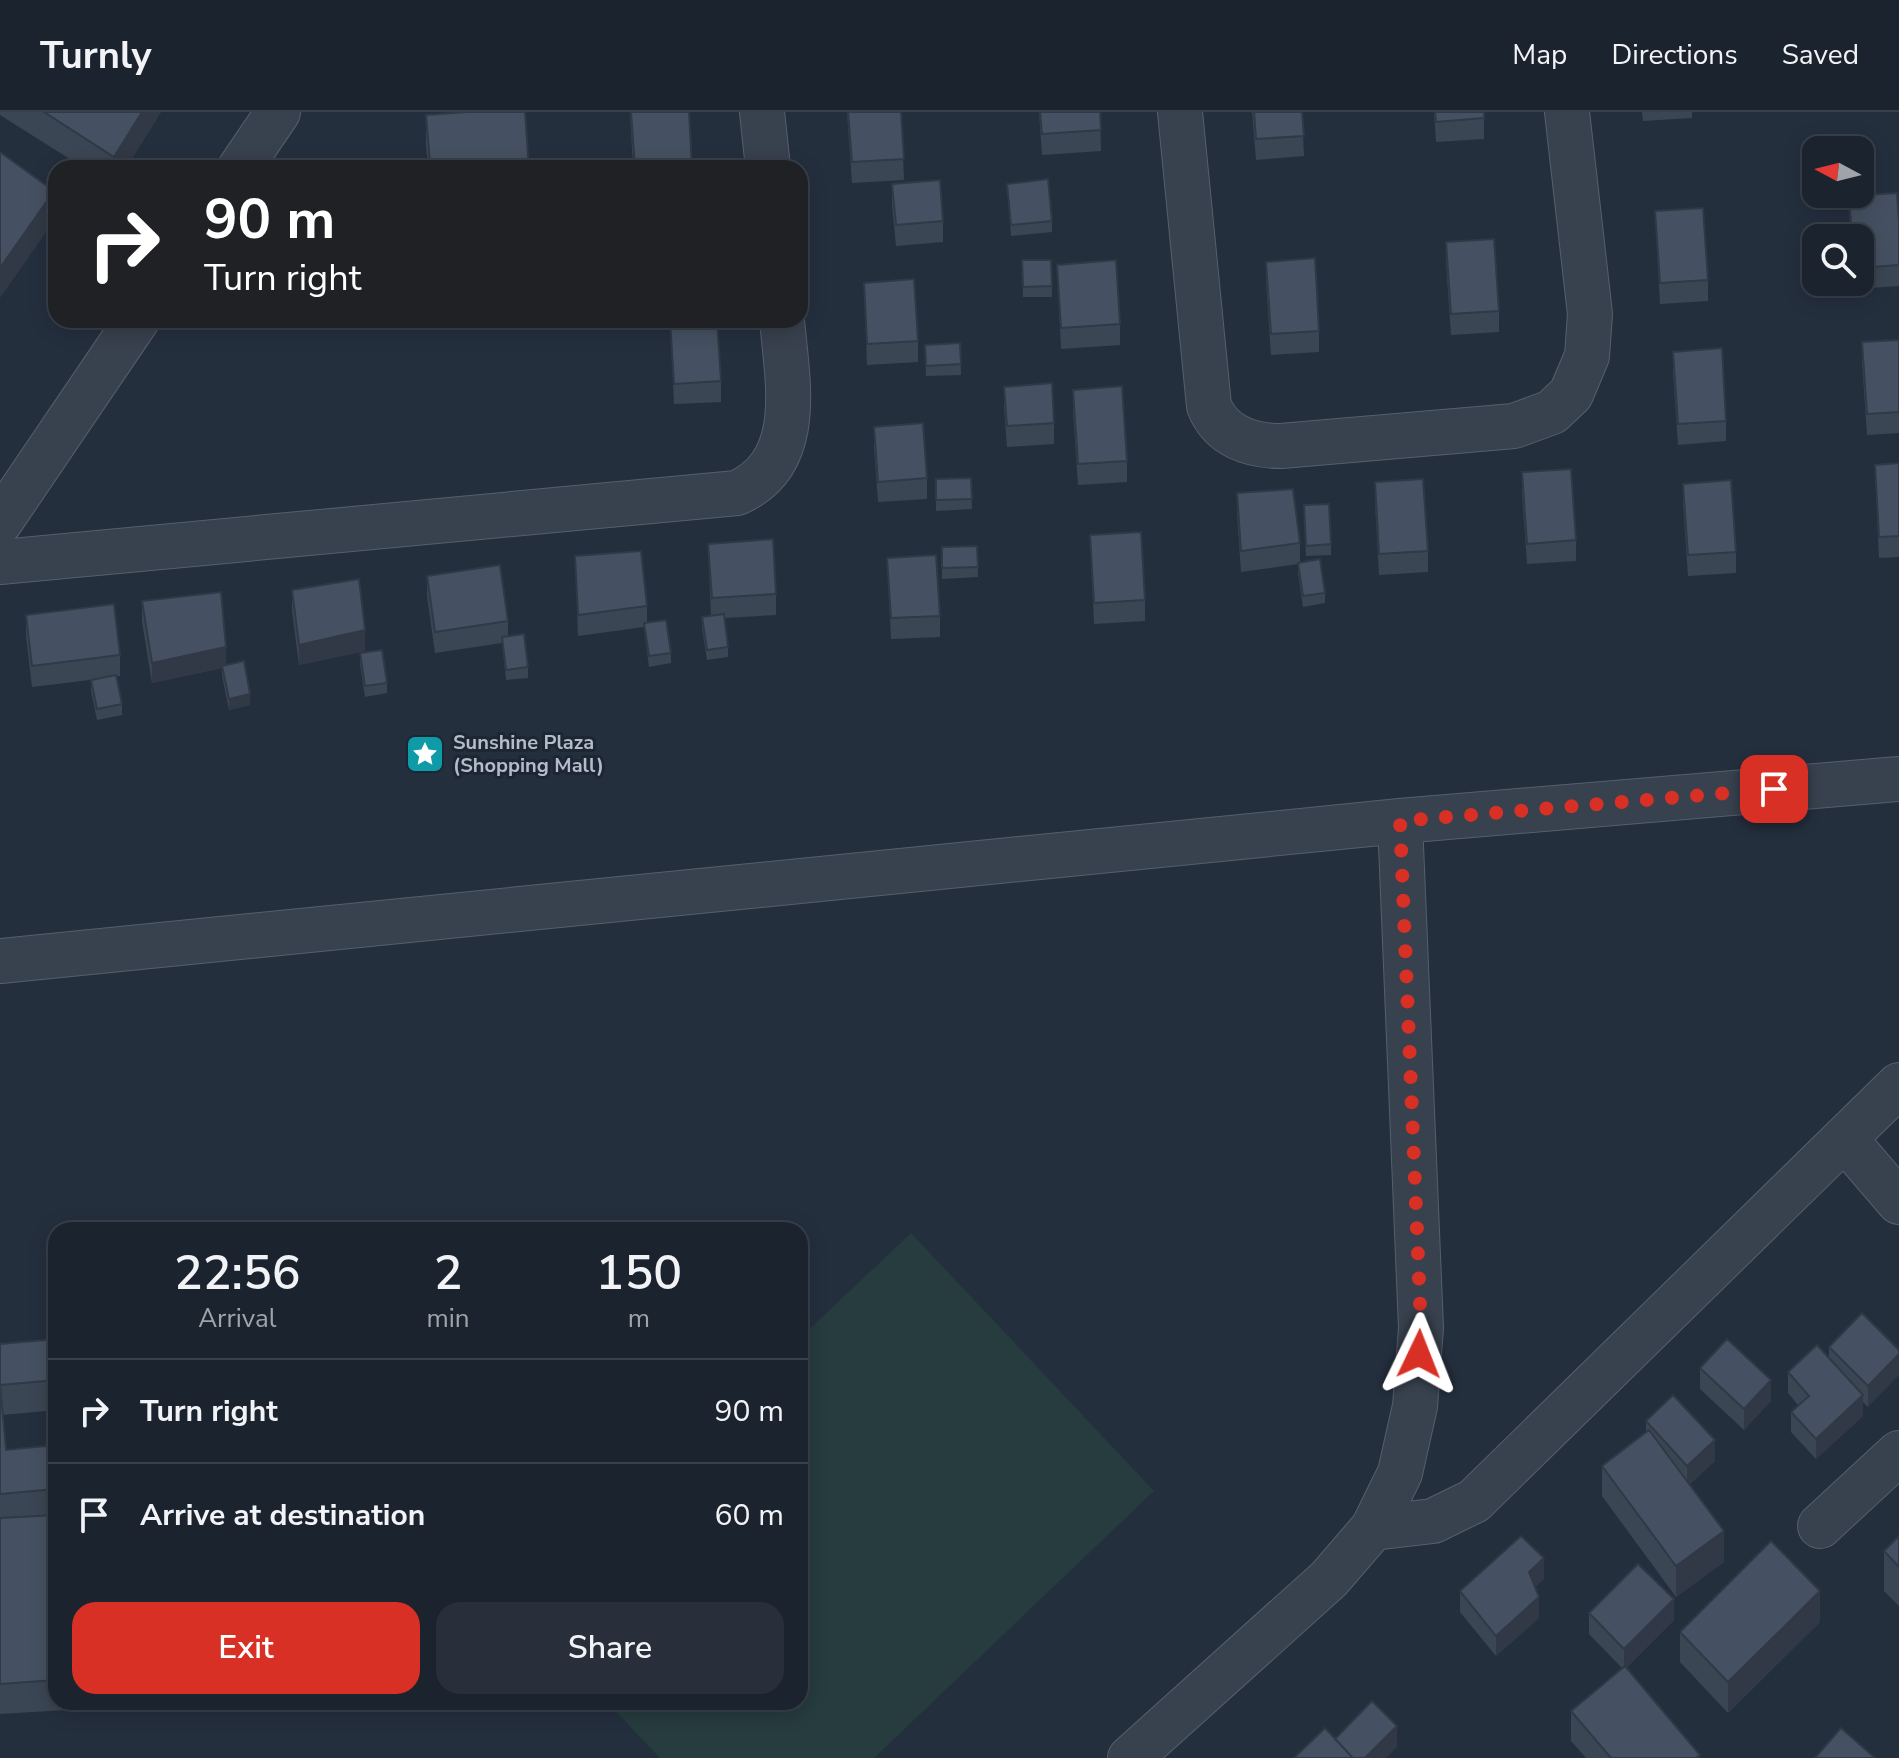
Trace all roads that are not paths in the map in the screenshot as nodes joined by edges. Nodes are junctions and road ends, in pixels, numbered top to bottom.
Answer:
1 (278, 112) edge
2 (762, 112) edge
3 (1180, 112) edge
4 (1567, 112) edge
5 (245, 160) edge
6 (767, 160) edge
7 (132, 328) edge
8 (783, 328) edge
9 (0, 522) edge
10 (0, 562) edge
11 (1899, 779) edge
12 (1400, 821) junction
13 (0, 961) edge
14 (1899, 1085) edge
15 (1845, 1139) junction
16 (1899, 1202) edge
17 (1899, 1453) edge
18 (1820, 1526) dead end
19 (1373, 1528) junction
20 (1130, 1758) edge

1 - 5 street
2 - 6 street
3 - 4 street
7 - 9 street
8 - 10 street
11 - 12 street
12 - 13 street
12 - 19 street
14 - 15 street
15 - 16 street
15 - 19 street
17 - 18 street
19 - 20 street

